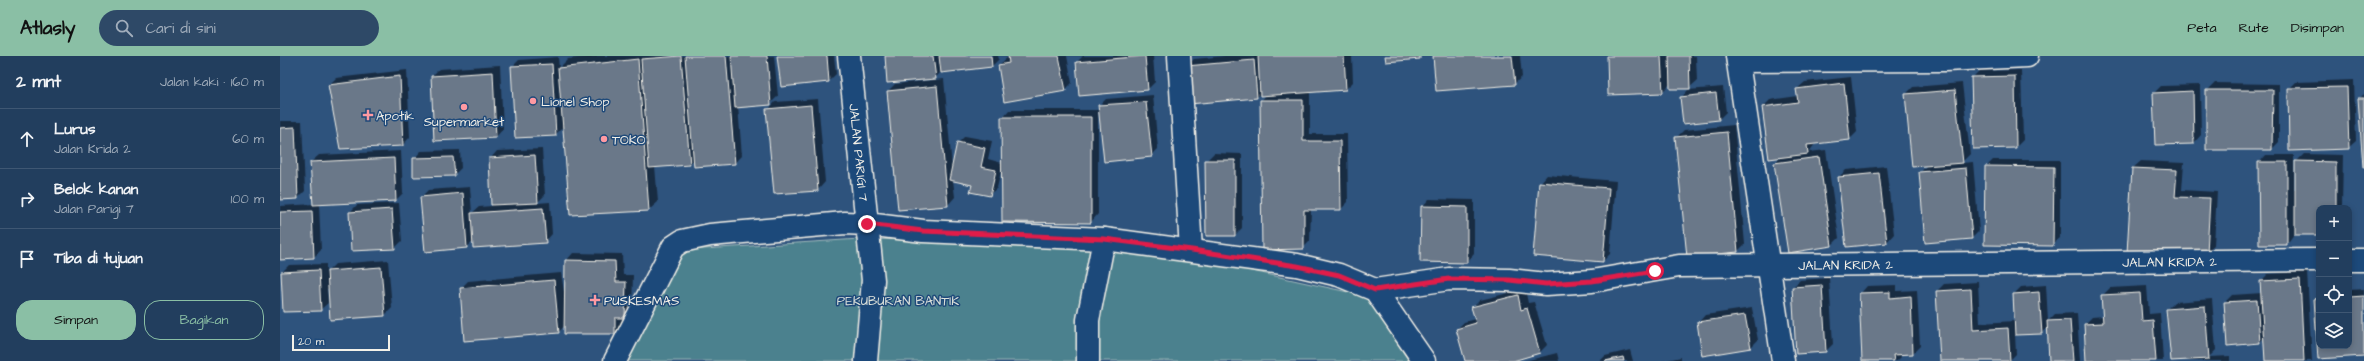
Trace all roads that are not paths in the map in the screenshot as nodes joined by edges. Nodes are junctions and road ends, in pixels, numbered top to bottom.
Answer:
1 (849, 56) edge
2 (1179, 56) edge
3 (2027, 56) edge
4 (1737, 58) edge
5 (867, 224) junction
6 (1104, 239) junction
7 (1192, 250) junction
8 (2316, 260) edge
9 (2352, 260) edge
10 (2364, 260) edge
11 (1769, 264) junction
12 (1375, 290) junction
13 (615, 361) edge
14 (866, 361) edge
15 (1088, 361) edge
16 (1424, 361) edge
17 (1783, 361) edge

1 - 5 street, JALAN PARIGI 7
2 - 7 street
3 - 4 street
4 - 11 street
5 - 6 street
5 - 13 street
5 - 14 street, JALAN PARIGI 7
6 - 7 street
6 - 15 street
7 - 12 street
8 - 11 street, JALAN KRIDA 2
9 - 10 street
11 - 12 street, JALAN KRIDA 2
11 - 17 street
12 - 16 street

